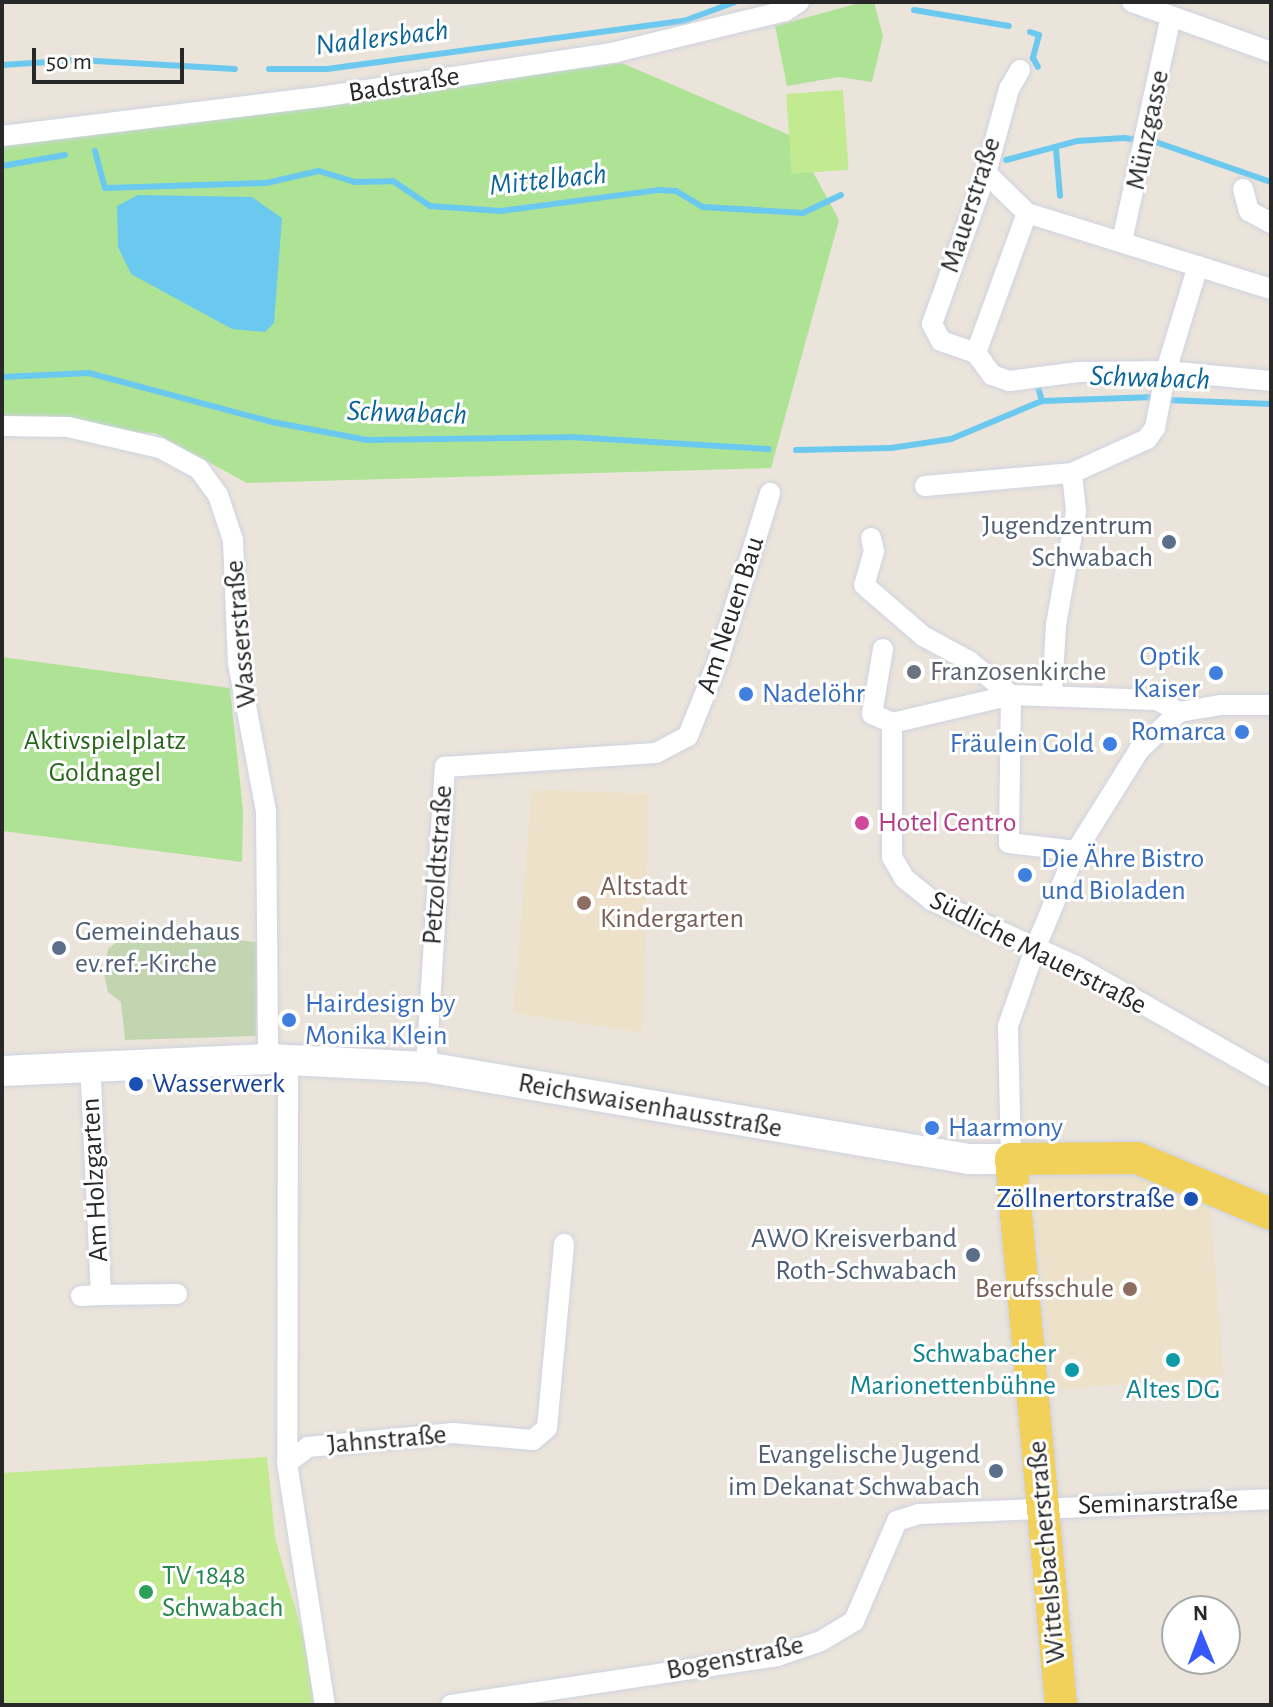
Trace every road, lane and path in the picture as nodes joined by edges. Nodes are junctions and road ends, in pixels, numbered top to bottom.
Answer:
1 (799, 2) edge
2 (1132, 2) edge
3 (1171, 17) junction
4 (1271, 52) edge
5 (1020, 70) dead end
6 (2, 136) edge
7 (986, 173) junction
8 (1243, 189) dead end
9 (1027, 213) junction
10 (1271, 223) edge
11 (1122, 241) junction
12 (1198, 266) junction
13 (1269, 281) edge
14 (976, 353) junction
15 (1165, 376) junction
16 (1271, 381) edge
17 (2, 426) edge
18 (1072, 473) junction
19 (925, 486) dead end
20 (770, 493) dead end
21 (871, 538) dead end
22 (883, 649) dead end
23 (1052, 694) junction
24 (1011, 695) junction
25 (1271, 705) edge
26 (1179, 712) junction
27 (892, 723) junction
28 (688, 736) joint
29 (1076, 851) junction
30 (1036, 946) junction
31 (278, 1060) junction
32 (90, 1065) junction
33 (426, 1067) junction
34 (2, 1071) edge
35 (1271, 1077) edge
36 (1011, 1159) junction
37 (1271, 1214) edge
38 (564, 1244) dead end
39 (177, 1294) dead end
40 (287, 1463) junction
41 (1271, 1499) edge
42 (1044, 1508) junction
43 (325, 1705) edge
44 (451, 1705) edge
45 (1061, 1705) edge

1 - 6 street, Badstraße
2 - 3 street
3 - 4 street
3 - 11 street, Münzgasse
5 - 7 street, Mauerstraße
7 - 9 street
7 - 14 street, Mauerstraße
8 - 10 street
9 - 11 street
9 - 14 street
11 - 12 street
12 - 13 street
12 - 15 street
14 - 15 street
15 - 16 street
15 - 18 street
17 - 31 street, Wasserstraße
18 - 19 street
18 - 23 street
20 - 28 street, Am Neuen Bau
21 - 24 street
22 - 27 street
23 - 24 street
23 - 26 street
24 - 27 street
24 - 29 street
25 - 26 street
26 - 29 street
27 - 30 street, Südliche Mauerstraße
28 - 33 street, Petzoldtstraße
29 - 30 street
30 - 35 street, Südliche Mauerstraße
30 - 36 street
31 - 32 main road, Reichswaisenhausstraße
31 - 33 main road, Reichswaisenhausstraße
31 - 40 street
32 - 34 main road, Reichswaisenhausstraße
32 - 39 street, Am Holzgarten
33 - 36 main road, Reichswaisenhausstraße
36 - 37 main road
36 - 42 main road, Wittelsbacherstraße
38 - 40 street, Jahnstraße
40 - 43 street, Jahnstraße
41 - 42 street, Seminarstraße
42 - 44 street, Bogenstraße
42 - 45 main road, Wittelsbacherstraße

